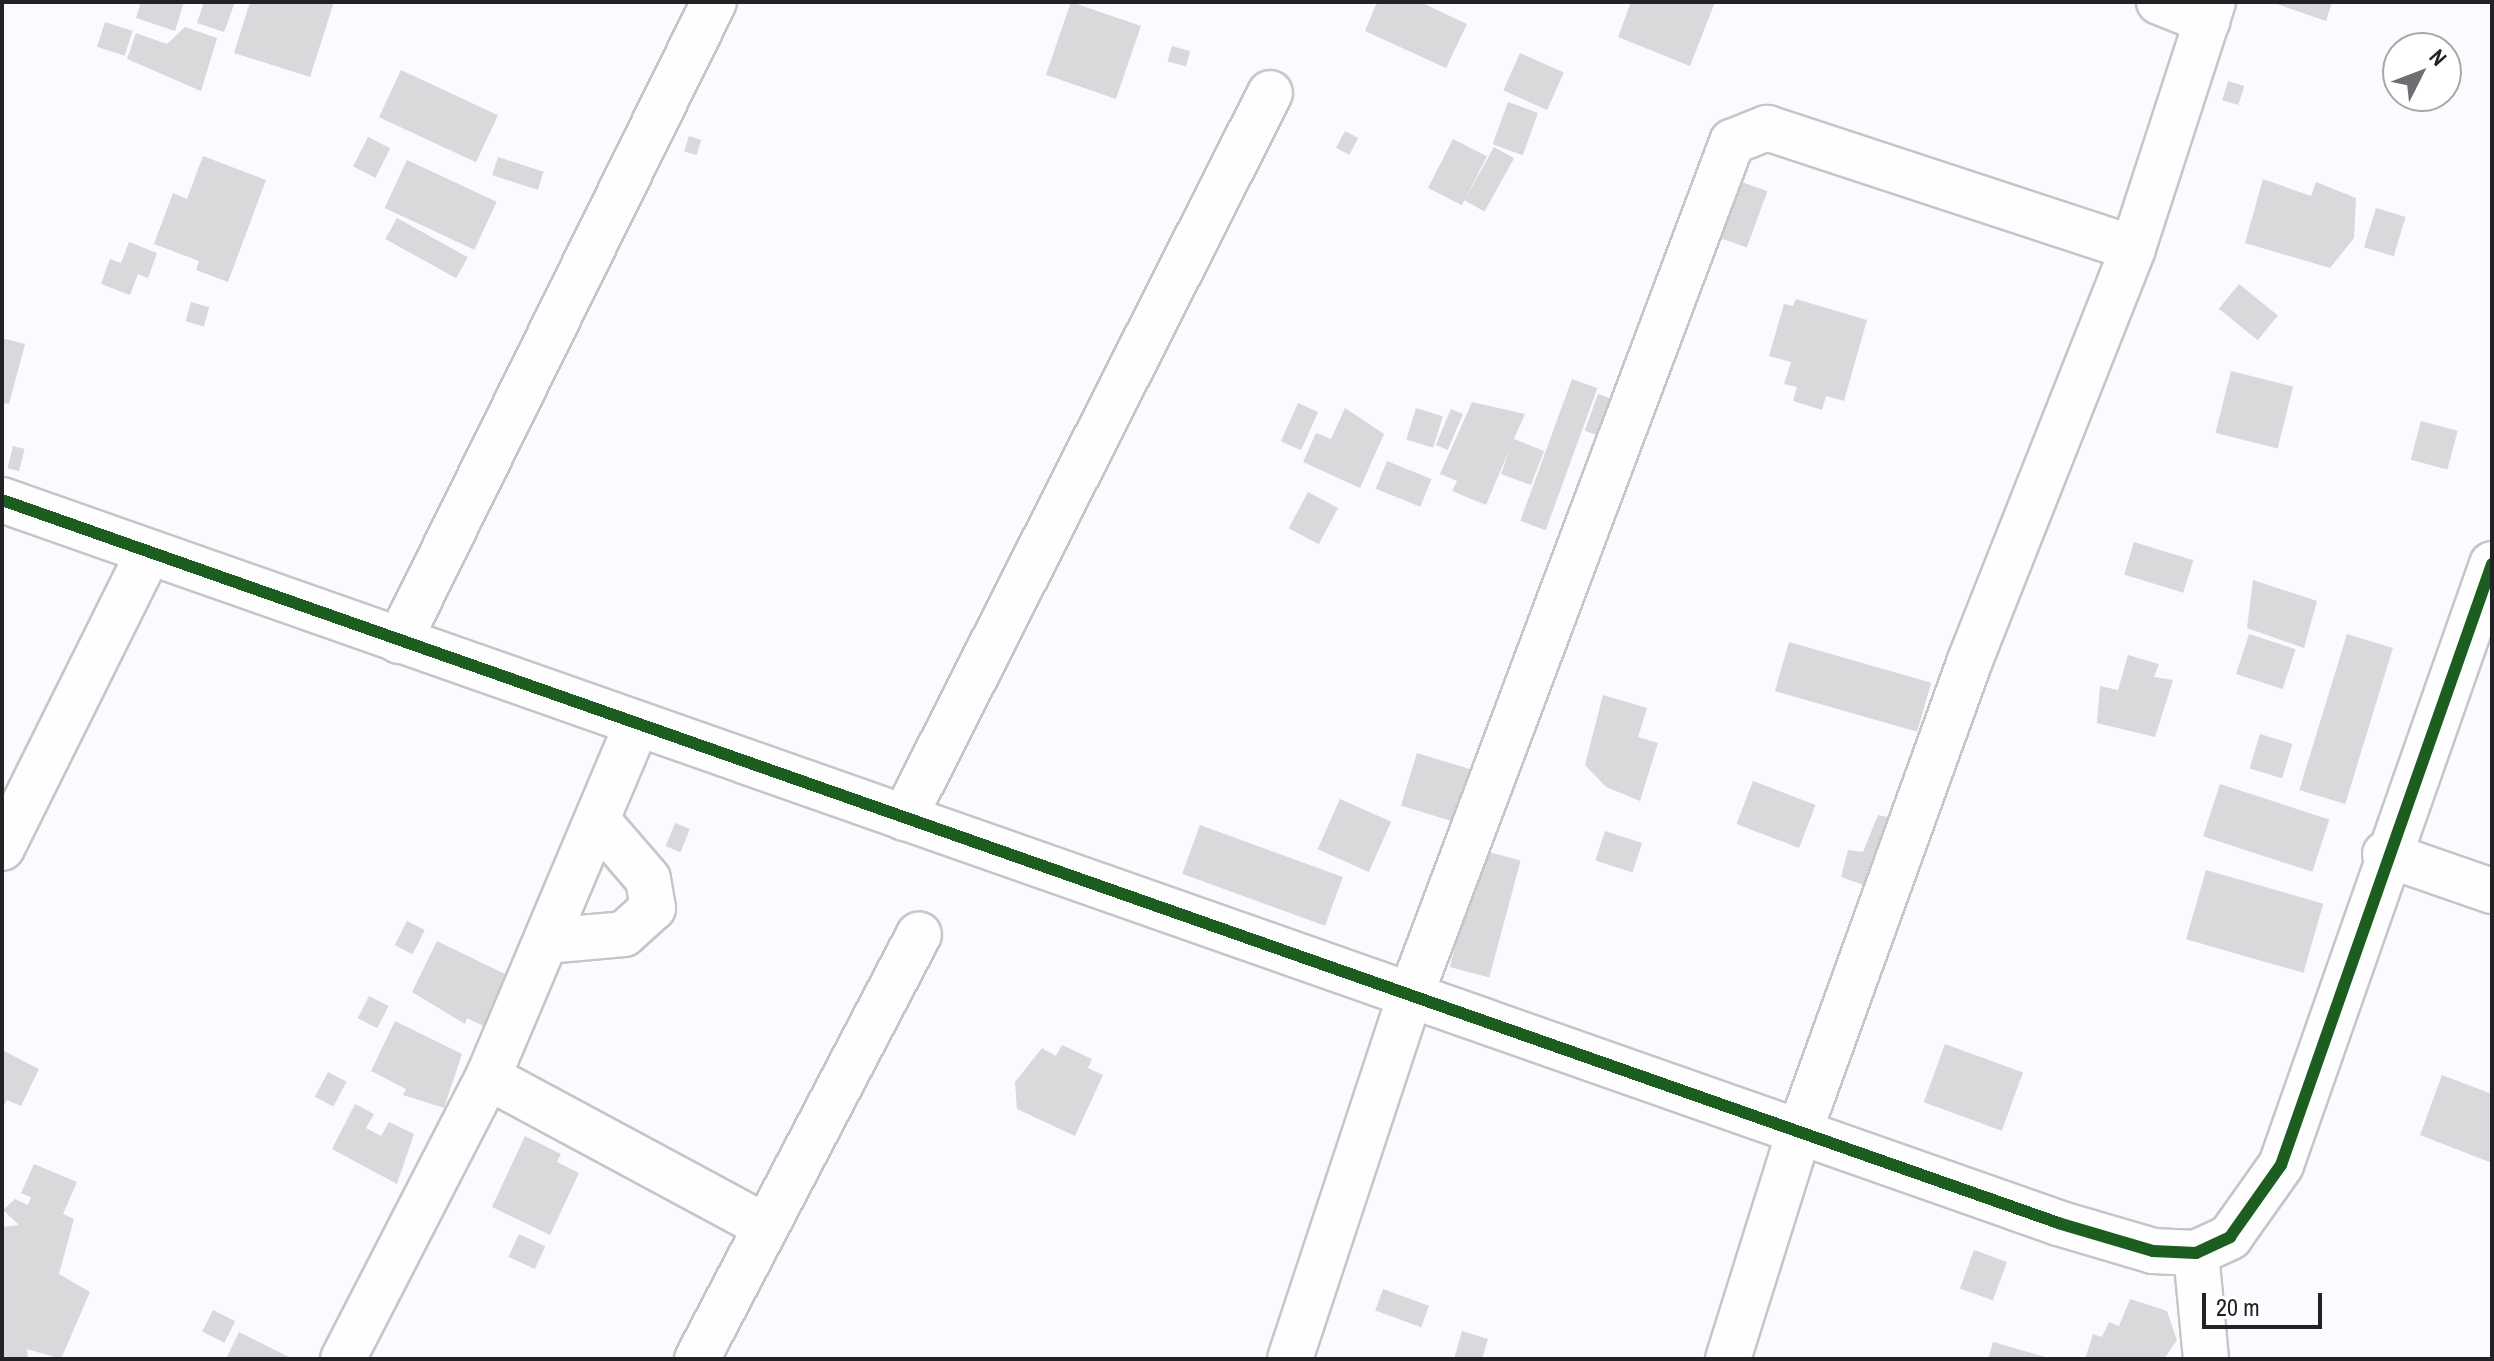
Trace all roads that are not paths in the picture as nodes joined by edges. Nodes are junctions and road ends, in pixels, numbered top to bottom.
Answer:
1 (714, 2) edge
2 (2159, 2) edge
3 (2210, 11) edge
4 (1270, 93) dead end
5 (2133, 248) junction
6 (2, 500) edge
7 (149, 552) junction
8 (2492, 564) edge
9 (399, 641) junction
10 (637, 724) junction
11 (904, 818) junction
12 (597, 820) junction
13 (2, 848) edge
14 (2385, 854) junction
15 (2492, 891) edge
16 (919, 934) dead end
17 (546, 941) junction
18 (1410, 997) junction
19 (488, 1077) junction
20 (1799, 1133) junction
21 (766, 1227) junction
22 (2196, 1253) junction
23 (343, 1359) edge
24 (697, 1359) edge
25 (1290, 1359) edge
26 (1728, 1359) edge
27 (2206, 1359) edge

1 - 9 street
2 - 3 street
3 - 5 street
4 - 11 street
5 - 18 street
5 - 20 street
6 - 7 street
7 - 9 street
7 - 13 street
8 - 14 street
9 - 10 street
10 - 11 street
10 - 12 street
11 - 18 street
12 - 17 street
12 - 17 street
14 - 15 street
14 - 22 street
16 - 21 street
17 - 19 street
18 - 20 street
18 - 25 street
19 - 21 street
19 - 23 street
20 - 22 street
20 - 26 street
21 - 24 street
22 - 27 street

